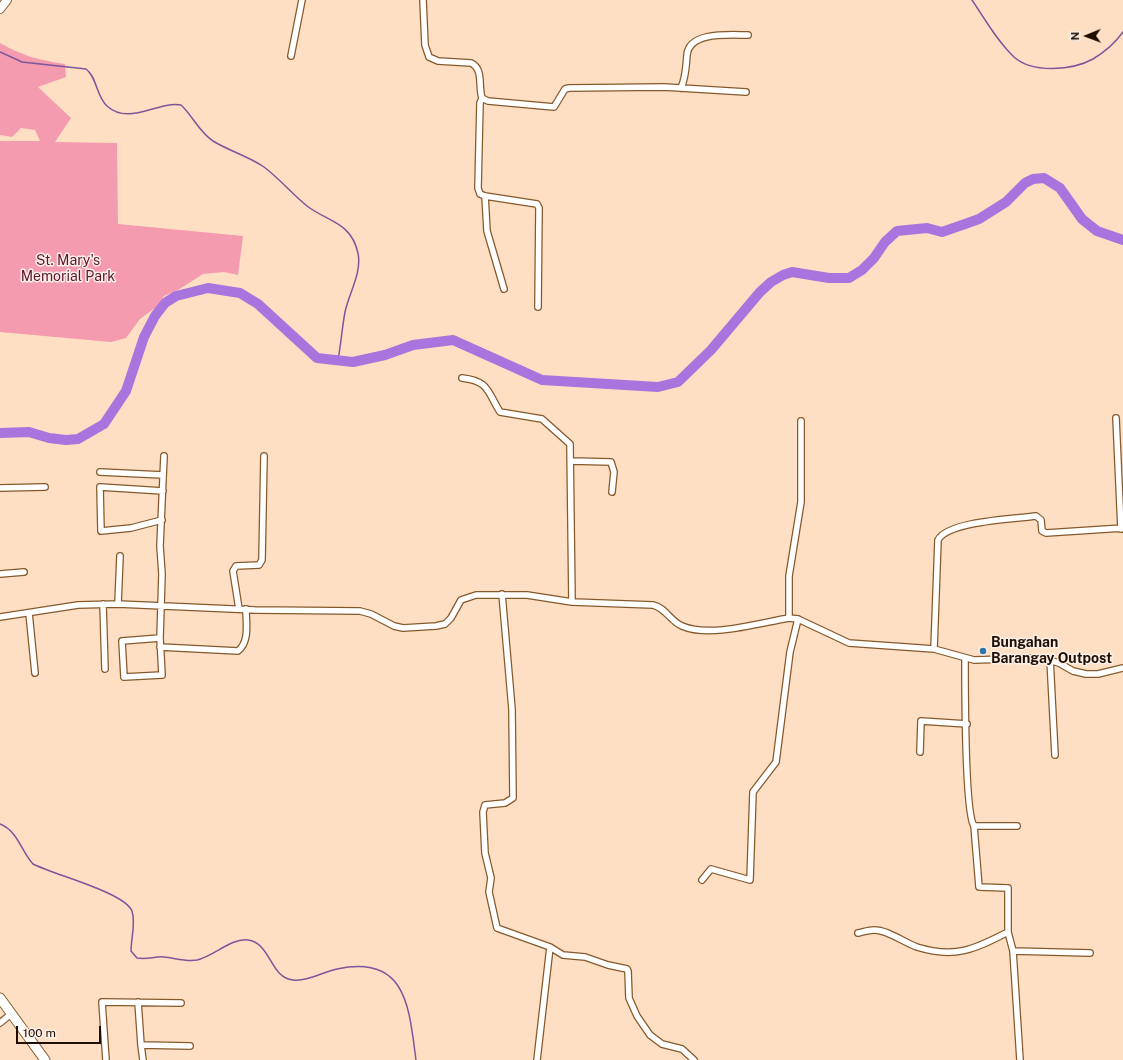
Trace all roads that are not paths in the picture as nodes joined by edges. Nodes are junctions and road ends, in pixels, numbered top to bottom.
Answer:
1 (7, 0) edge
2 (302, 0) edge
3 (423, 0) edge
4 (0, 9) edge
5 (748, 35) dead end
6 (291, 56) dead end
7 (681, 88) junction
8 (746, 92) dead end
9 (482, 98) junction
10 (485, 196) junction
11 (504, 289) dead end
12 (538, 307) dead end
13 (462, 378) dead end
14 (1116, 418) dead end
15 (801, 421) dead end
16 (164, 456) dead end
17 (264, 456) dead end
18 (571, 461) junction
19 (100, 472) dead end
20 (163, 475) junction
21 (45, 487) dead end
22 (0, 488) edge
23 (163, 491) junction
24 (612, 492) dead end
25 (162, 520) junction
26 (1122, 528) edge
27 (120, 556) dead end
28 (24, 572) dead end
29 (0, 574) edge
30 (502, 594) junction
31 (572, 602) junction
32 (103, 604) junction
33 (118, 604) junction
34 (161, 605) junction
35 (239, 609) junction
36 (246, 609) junction
37 (29, 613) junction
38 (0, 617) edge
39 (789, 618) junction
40 (798, 619) junction
41 (160, 638) junction
42 (160, 647) junction
43 (934, 649) junction
44 (965, 658) junction
45 (1050, 659) junction
46 (105, 668) dead end
47 (1123, 668) edge
48 (35, 673) dead end
49 (967, 724) junction
50 (920, 752) dead end
51 (1055, 755) dead end
52 (974, 826) junction
53 (1017, 826) dead end
54 (702, 880) dead end
55 (1008, 932) junction
56 (858, 933) dead end
57 (550, 947) junction
58 (1013, 951) junction
59 (1090, 953) dead end
60 (0, 998) edge
61 (138, 1002) junction
62 (181, 1003) dead end
63 (11, 1014) junction
64 (0, 1023) edge
65 (141, 1045) junction
66 (190, 1046) dead end
67 (45, 1060) edge
68 (106, 1060) edge
69 (143, 1060) edge
70 (537, 1060) edge
71 (694, 1060) edge
72 (1020, 1060) edge

1 - 4 main road
2 - 6 street
3 - 9 street
5 - 7 street
7 - 8 street
7 - 9 street
9 - 10 street
10 - 11 street
10 - 12 street
13 - 18 street
14 - 26 street
15 - 39 street
16 - 20 street
17 - 35 street
18 - 24 street
18 - 31 street
19 - 20 street
20 - 23 street
21 - 22 street
23 - 25 street
23 - 25 street
25 - 34 street
26 - 43 street
27 - 33 street
28 - 29 street
30 - 31 street
30 - 36 street
30 - 57 street
31 - 39 street
32 - 33 street
32 - 37 street
32 - 46 street
33 - 34 street
34 - 35 street
34 - 41 street
35 - 36 street
36 - 42 street
37 - 38 street
37 - 48 street
39 - 40 street
40 - 43 street
40 - 54 street
41 - 42 street
41 - 42 street
43 - 44 street
44 - 45 street
44 - 49 street
45 - 47 street
45 - 51 street
49 - 50 street
49 - 52 street
52 - 53 street
52 - 55 street
55 - 56 street
55 - 58 street
57 - 70 street
57 - 71 street
58 - 59 street
58 - 72 street
60 - 63 main road
61 - 62 street
61 - 65 street
61 - 68 street
63 - 64 street
63 - 67 main road
65 - 66 street
65 - 69 street

